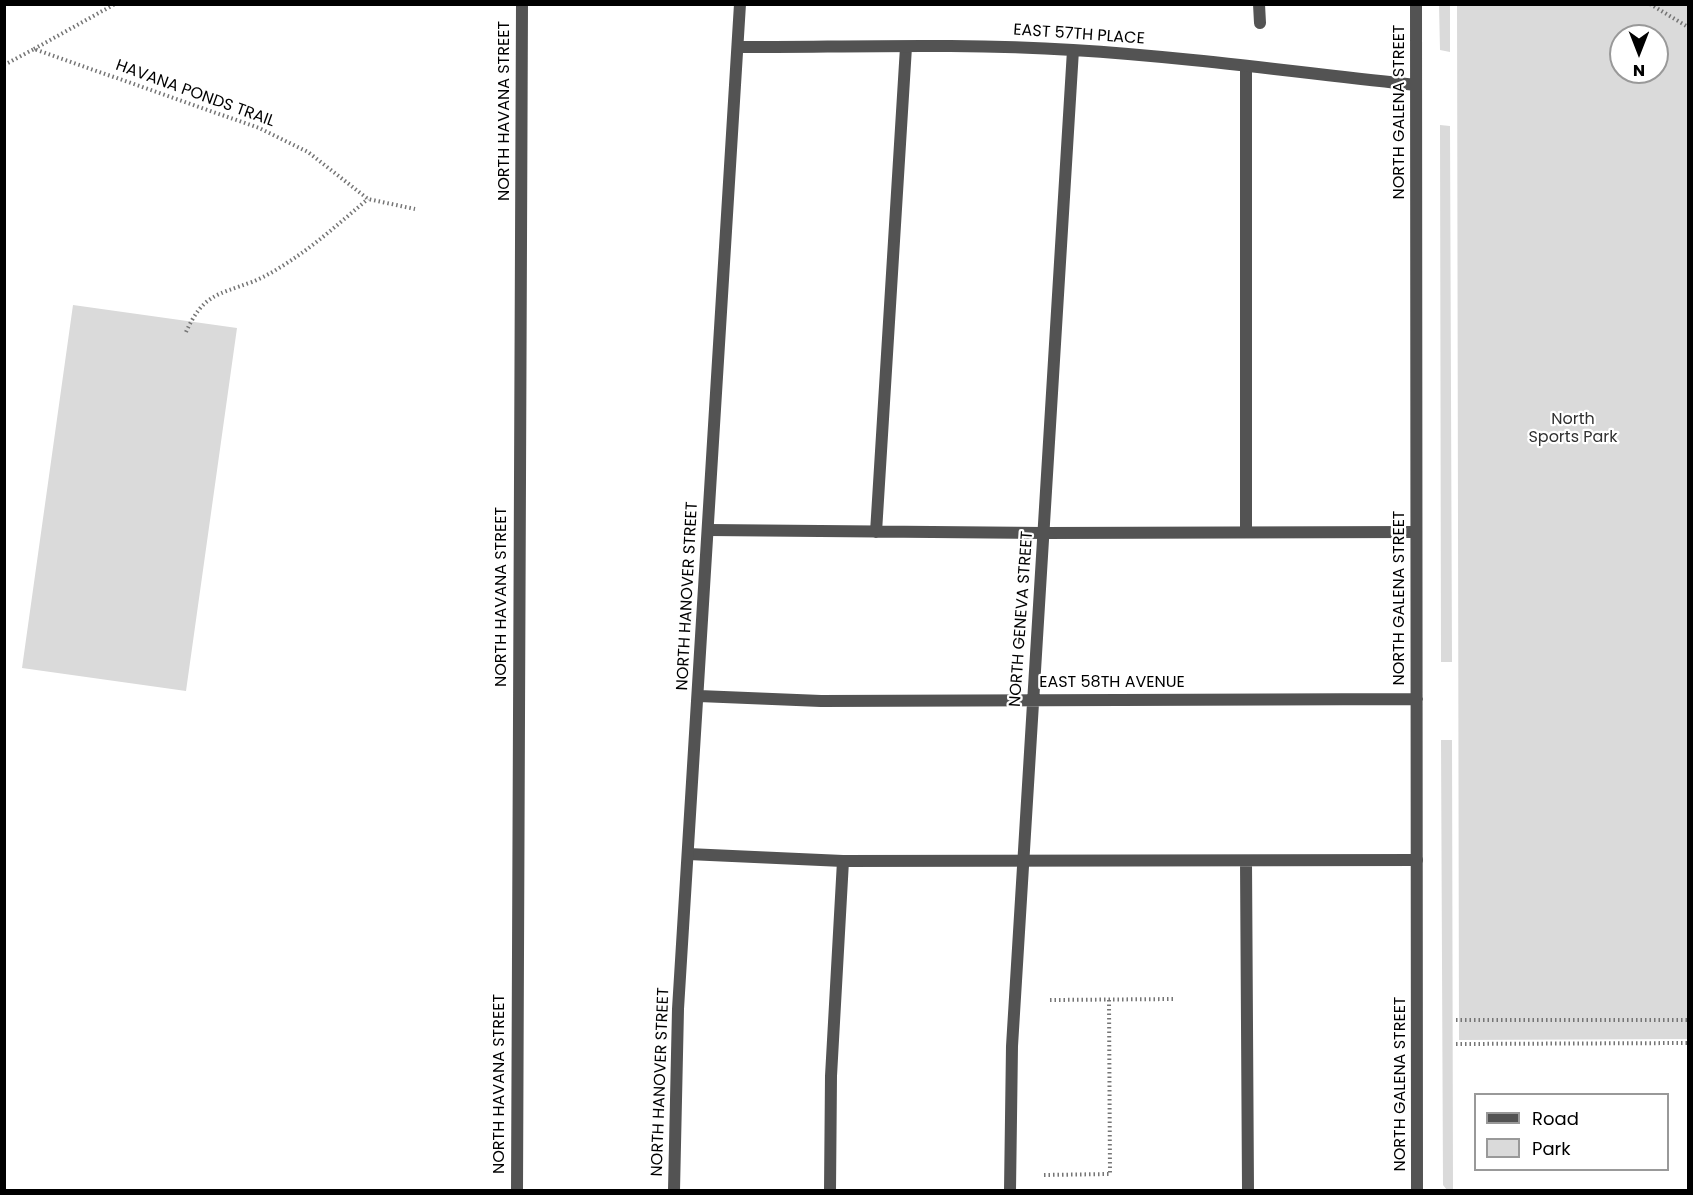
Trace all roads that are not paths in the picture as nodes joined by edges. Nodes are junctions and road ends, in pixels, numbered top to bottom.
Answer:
1 (522, 4) edge
2 (740, 4) edge
3 (1259, 4) edge
4 (1416, 4) edge
5 (1260, 23) dead end
6 (738, 46) junction
7 (906, 47) junction
8 (1073, 50) junction
9 (1245, 67) junction
10 (1416, 85) junction
11 (708, 530) junction
12 (876, 532) junction
13 (1246, 532) junction
14 (1416, 532) junction
15 (1044, 533) junction
16 (699, 696) junction
17 (1417, 699) junction
18 (1034, 700) junction
19 (688, 854) junction
20 (1417, 860) junction
21 (843, 861) junction
22 (1024, 861) junction
23 (1246, 861) junction
24 (517, 1191) edge
25 (675, 1191) edge
26 (830, 1191) edge
27 (1010, 1191) edge
28 (1248, 1191) edge
29 (1418, 1191) edge

1 - 24 street, NORTH HAVANA STREET
2 - 6 street, NORTH HANOVER STREET
3 - 5 street
4 - 10 street, NORTH GALENA STREET
6 - 7 street, EAST 57TH PLACE
6 - 11 street, NORTH HANOVER STREET
7 - 8 street, EAST 57TH PLACE
7 - 12 street
8 - 9 street, EAST 57TH PLACE
8 - 15 street, NORTH GENEVA STREET
9 - 10 street, EAST 57TH PLACE
9 - 13 street
10 - 14 street, NORTH GALENA STREET
11 - 12 street
11 - 16 street, NORTH HANOVER STREET
12 - 15 street
13 - 14 street
13 - 15 street
14 - 17 street, NORTH GALENA STREET
15 - 18 street, NORTH GENEVA STREET
16 - 18 street, EAST 58TH AVENUE
16 - 19 street, NORTH HANOVER STREET
17 - 18 street, EAST 58TH AVENUE
17 - 20 street, NORTH GALENA STREET
18 - 22 street, NORTH GENEVA STREET
19 - 21 street
19 - 25 street, NORTH HANOVER STREET
20 - 23 street
20 - 29 street, NORTH GALENA STREET
21 - 22 street
21 - 26 street
22 - 23 street
22 - 27 street, NORTH GENEVA STREET
23 - 28 street

